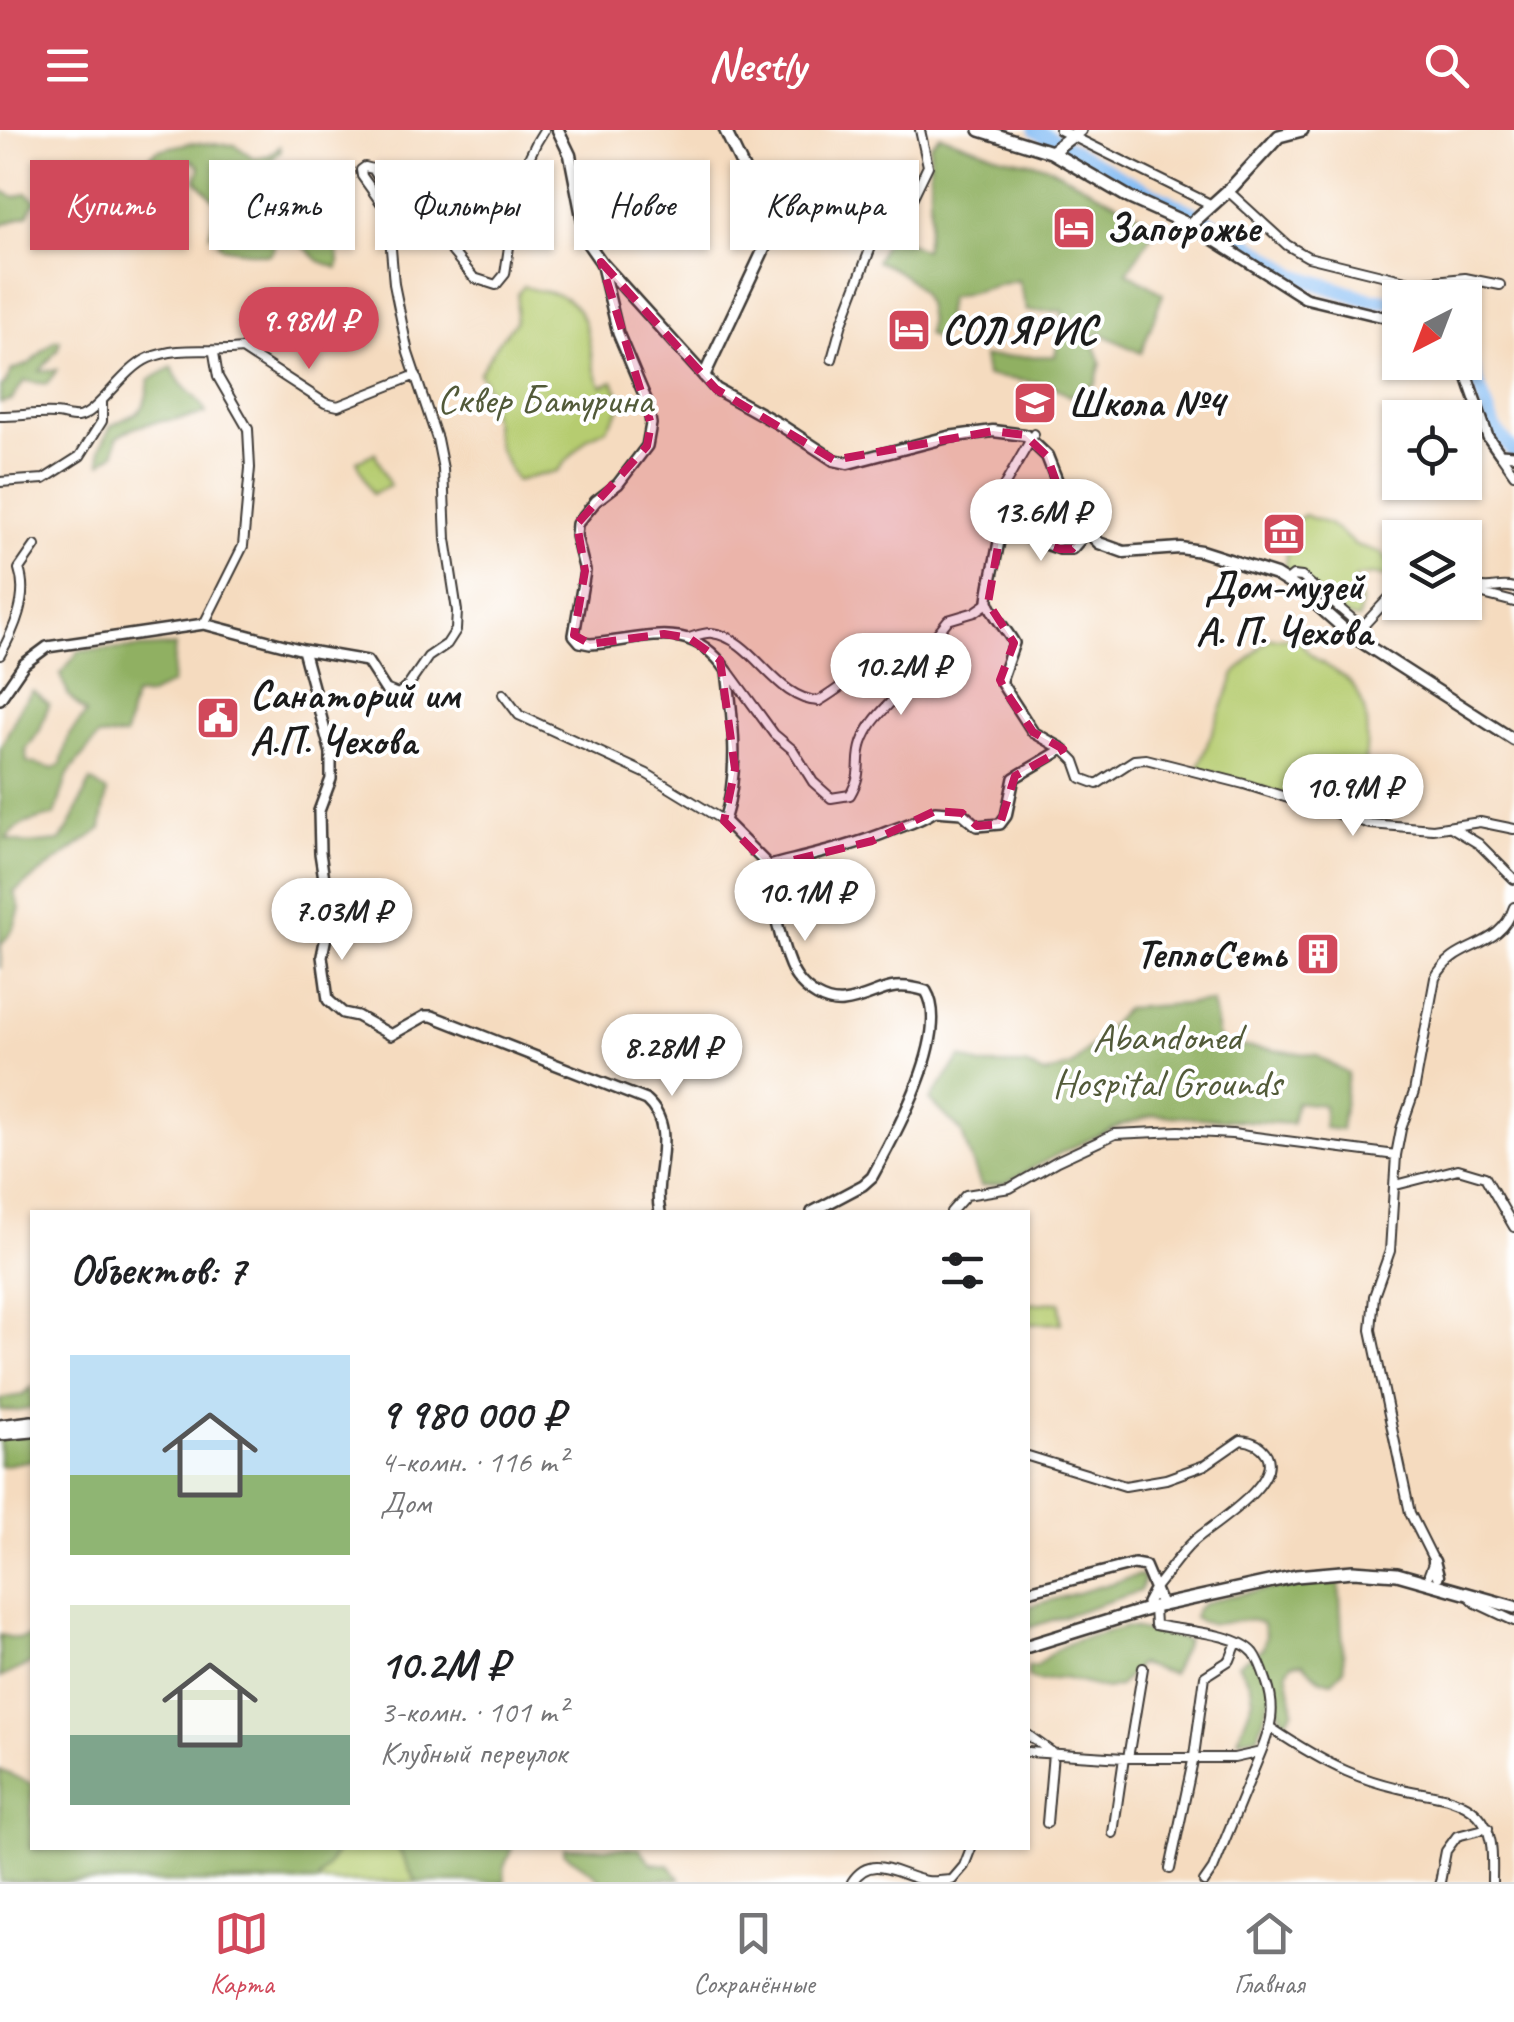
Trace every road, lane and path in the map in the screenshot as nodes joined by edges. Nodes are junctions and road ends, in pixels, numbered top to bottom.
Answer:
1 (544, 130) edge
2 (558, 130) edge
3 (725, 130) edge
4 (920, 130) edge
5 (980, 130) edge
6 (1060, 130) edge
7 (1302, 130) edge
8 (1078, 133) edge
9 (1279, 133) edge
10 (1051, 152) junction
11 (1228, 190) junction
12 (1205, 208) junction
13 (1190, 225) junction
14 (601, 262) junction
15 (1500, 285) dead end
16 (1382, 317) edge
17 (214, 352) junction
18 (832, 359) dead end
19 (416, 376) junction
20 (704, 376) junction
21 (1468, 380) edge
22 (102, 402) junction
23 (0, 416) edge
24 (1033, 436) junction
25 (1500, 454) junction
26 (1514, 455) edge
27 (1514, 474) edge
28 (0, 482) edge
29 (1002, 529) junction
30 (1086, 533) junction
31 (34, 546) dead end
32 (1290, 579) junction
33 (1482, 588) edge
34 (1514, 588) edge
35 (1482, 594) edge
36 (1514, 602) edge
37 (988, 603) junction
38 (1382, 605) edge
39 (204, 624) junction
40 (689, 638) junction
41 (303, 650) junction
42 (0, 655) edge
43 (917, 659) junction
44 (728, 671) junction
45 (385, 689) joint
46 (503, 694) dead end
47 (0, 698) edge
48 (1514, 740) edge
49 (1063, 749) junction
50 (724, 821) junction
51 (1451, 827) junction
52 (1514, 829) edge
53 (769, 866) junction
54 (1514, 878) edge
55 (1514, 906) edge
56 (1396, 1155) junction
57 (1396, 1185) junction
58 (660, 1210) edge
59 (816, 1210) edge
60 (952, 1210) edge
61 (1514, 1227) edge
62 (30, 1423) edge
63 (30, 1431) edge
64 (1, 1432) edge
65 (1030, 1457) edge
66 (1433, 1558) joint
67 (1433, 1575) junction
68 (1030, 1590) edge
69 (1465, 1592) junction
70 (1514, 1599) edge
71 (1158, 1600) junction
72 (1514, 1607) edge
73 (1514, 1621) edge
74 (1030, 1636) edge
75 (1237, 1642) junction
76 (1030, 1645) edge
77 (1143, 1668) dead end
78 (1271, 1728) junction
79 (1030, 1736) edge
80 (1030, 1752) edge
81 (1261, 1752) junction
82 (1053, 1753) junction
83 (1194, 1756) junction
84 (1126, 1758) junction
85 (1047, 1824) dead end
86 (1488, 1828) junction
87 (1113, 1833) dead end
88 (970, 1850) edge
89 (1170, 1869) dead end
90 (852, 1882) edge
91 (1204, 1882) edge
92 (1440, 1882) edge
93 (1492, 1882) edge

1 - 19 street
2 - 14 main road
3 - 20 main road
4 - 18 street
5 - 10 main road
6 - 8 street
7 - 9 main road
8 - 10 main road
8 - 12 street
9 - 11 main road
10 - 13 main road
11 - 12 main road
11 - 15 street
12 - 13 main road
13 - 16 street
14 - 20 main road
14 - 40 street
17 - 19 street
17 - 22 street
17 - 39 street
19 - 45 street
20 - 24 main road
21 - 25 street
22 - 23 street
22 - 28 street
24 - 29 street
24 - 30 main road
25 - 26 street
25 - 27 street
29 - 30 street
29 - 37 street
30 - 32 main road
31 - 42 street
32 - 38 street
32 - 48 main road
33 - 34 street
35 - 36 street
37 - 43 street
37 - 49 street
39 - 41 street
39 - 47 street
40 - 43 street
40 - 44 street
41 - 45 street
41 - 58 street
43 - 44 street
44 - 50 street
46 - 50 street
49 - 51 street
49 - 53 street
50 - 53 street
51 - 52 street
51 - 54 street
53 - 59 street
55 - 56 street
56 - 57 street
56 - 60 street
57 - 61 street
57 - 66 street
62 - 64 main road
63 - 64 main road
65 - 71 street
66 - 67 main road
67 - 70 main road
67 - 71 main road
68 - 71 street
69 - 71 main road
69 - 72 main road
69 - 73 street
71 - 74 main road
71 - 75 street
71 - 76 main road
75 - 78 street
75 - 83 street
77 - 84 street
78 - 81 street
78 - 86 street
79 - 82 street
80 - 82 street
81 - 83 street
81 - 91 street
82 - 84 street
82 - 85 street
83 - 84 street
83 - 89 street
84 - 87 street
86 - 92 street
86 - 93 street
88 - 90 street

